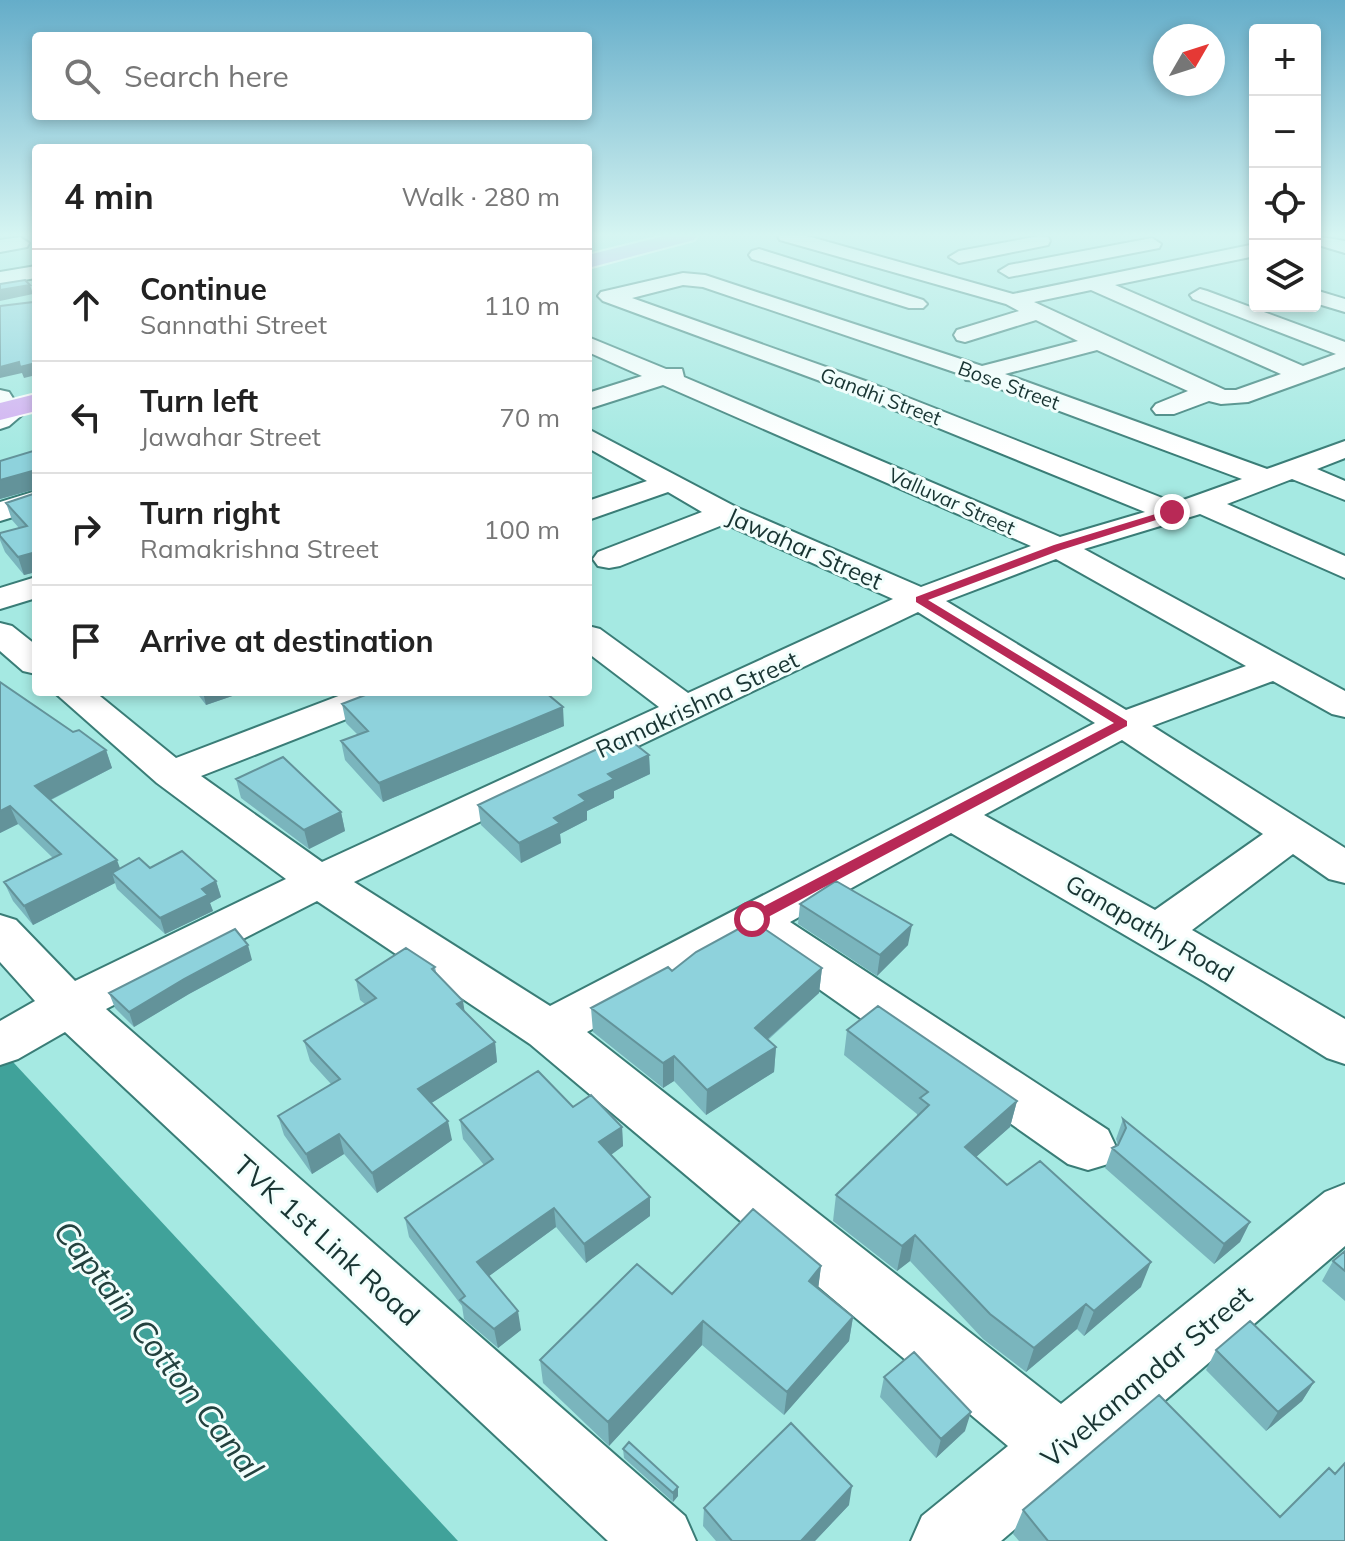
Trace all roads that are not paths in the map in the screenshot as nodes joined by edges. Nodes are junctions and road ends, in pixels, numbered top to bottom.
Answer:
1 (641, 308) edge
2 (789, 308) edge
3 (803, 308) edge
4 (905, 308) edge
5 (1031, 308) edge
6 (1149, 308) edge
7 (1176, 308) edge
8 (1234, 308) edge
9 (796, 310) junction
10 (1040, 312) junction
11 (1160, 313) junction
12 (848, 327) junction
13 (965, 335) dead end
14 (1099, 343) junction
15 (592, 346) edge
16 (758, 350) junction
17 (1345, 350) edge
18 (1345, 359) edge
19 (978, 374) junction
20 (1302, 374) junction
21 (665, 376) junction
22 (1209, 392) junction
23 (881, 396) junction
24 (592, 400) edge
25 (1165, 409) dead end
26 (592, 440) edge
27 (1345, 449) edge
28 (899, 455) dead end
29 (870, 465) junction
30 (1280, 474) junction
31 (670, 482) junction
32 (1345, 491) edge
33 (32, 501) edge
34 (1187, 508) junction
35 (592, 510) edge
36 (0, 512) edge
37 (726, 513) junction
38 (1058, 547) junction
39 (609, 559) dead end
40 (1345, 568) edge
41 (32, 588) edge
42 (0, 599) edge
43 (920, 599) junction
44 (0, 633) edge
45 (592, 639) edge
46 (32, 660) edge
47 (1276, 667) junction
48 (77, 696) edge
49 (372, 696) edge
50 (1345, 706) edge
51 (685, 709) junction
52 (1123, 724) junction
53 (171, 774) junction
54 (953, 816) junction
55 (1292, 834) junction
56 (1345, 868) edge
57 (319, 881) junction
58 (752, 919) junction
59 (0, 932) edge
60 (1157, 932) junction
61 (69, 1006) junction
62 (548, 1030) junction
63 (1345, 1044) edge
64 (0, 1045) edge
65 (1088, 1147) dead end
66 (1345, 1210) edge
67 (1061, 1447) junction
68 (660, 1541) edge
69 (947, 1541) edge

1 - 16 street, Gandhi Street
2 - 9 street, Bose Street
3 - 9 street
4 - 12 street
5 - 10 street
6 - 11 street
7 - 11 street
8 - 17 street
9 - 12 street, Bose Street
10 - 13 street
10 - 14 street
11 - 20 street
12 - 19 street, Bose Street
14 - 19 street
14 - 22 street
15 - 21 street, Valluvar Street
16 - 21 street
16 - 23 street, Gandhi Street
18 - 20 street
19 - 23 street
19 - 30 street, Bose Street
20 - 22 street
21 - 24 street
21 - 29 street, Valluvar Street
22 - 25 street
23 - 34 street, Gandhi Street
26 - 31 street, Jawahar Street
27 - 30 street, Ramakrishna Street
28 - 29 street
29 - 38 street, Valluvar Street
30 - 32 street, Bose Street
30 - 34 street, Ramakrishna Street
31 - 35 street
31 - 37 street, Jawahar Street
33 - 36 street
34 - 38 street, Ramakrishna Street
34 - 40 street, Gandhi Street
37 - 39 street
37 - 43 street, Jawahar Street
38 - 43 street, Ramakrishna Street
38 - 47 street, Valluvar Street
41 - 42 street
43 - 51 street, Ramakrishna Street
43 - 52 street, Jawahar Street
44 - 46 street
45 - 51 street
47 - 50 street, Valluvar Street
47 - 52 street
48 - 53 street
49 - 53 street
51 - 57 street, Ramakrishna Street
52 - 54 street
52 - 55 street, Jawahar Street
53 - 57 street
54 - 58 street
54 - 60 street, Ganapathy Road
55 - 56 street, Jawahar Street
55 - 60 street
57 - 61 street, Ramakrishna Street
57 - 62 street
58 - 62 street
58 - 65 street
59 - 61 street, TVK 1st Link Road
60 - 63 street, Ganapathy Road
61 - 64 street, Ramakrishna Street
61 - 68 street, TVK 1st Link Road
62 - 67 street
66 - 67 street, Vivekanandar Street
67 - 69 street, Vivekanandar Street

